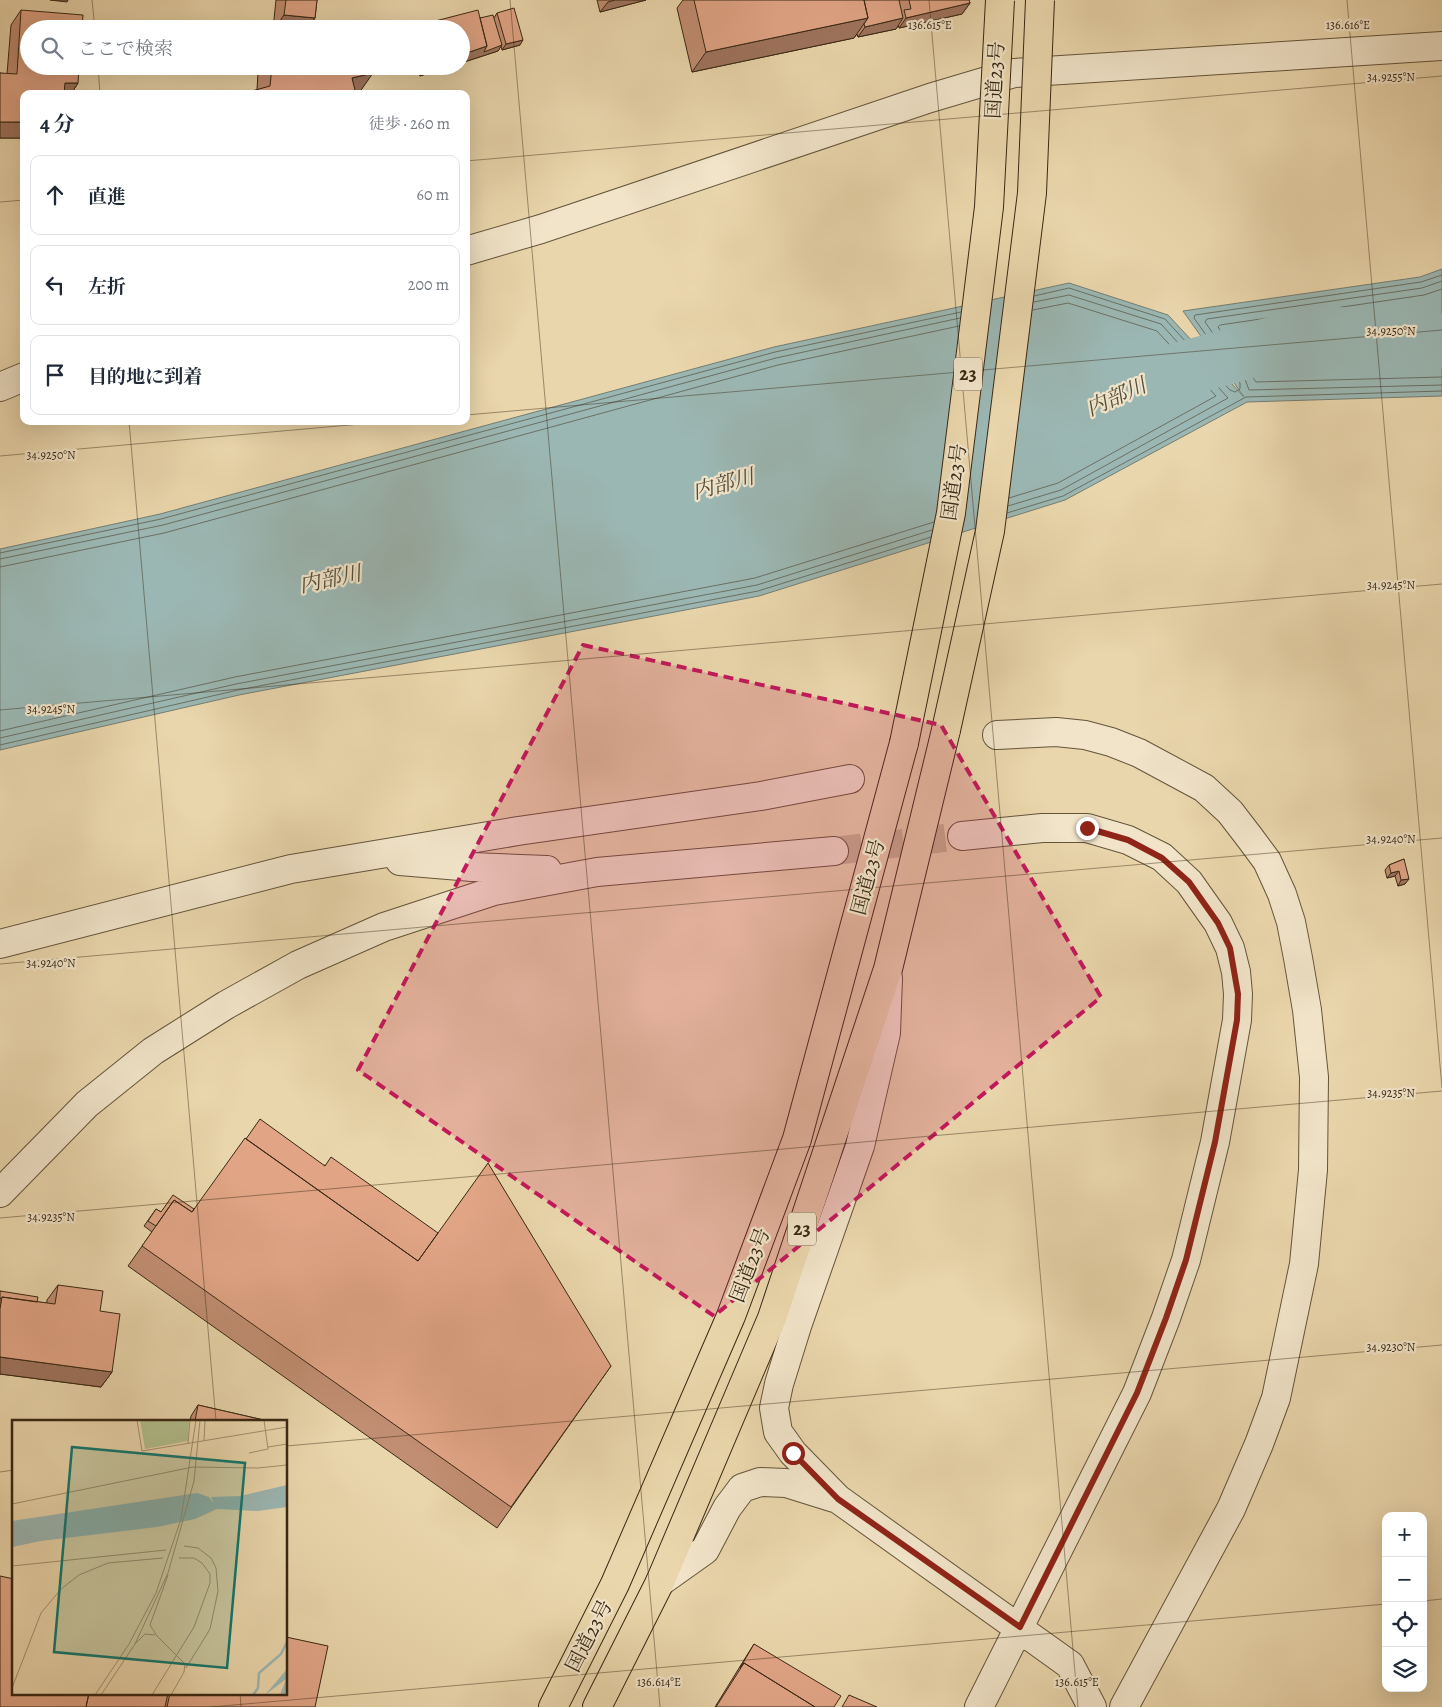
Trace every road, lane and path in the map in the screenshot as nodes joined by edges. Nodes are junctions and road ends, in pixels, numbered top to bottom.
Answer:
1 (1000, 0) edge
2 (1040, 0) edge
3 (1442, 46) edge
4 (470, 249) edge
5 (20, 378) edge
6 (0, 387) edge
7 (998, 735) dead end
8 (850, 778) dead end
9 (962, 836) tunnel mouth
10 (834, 851) tunnel mouth
11 (359, 858) junction
12 (597, 872) junction
13 (0, 944) edge
14 (888, 969) junction
15 (0, 1193) edge
16 (838, 1499) junction
17 (660, 1582) junction
18 (1020, 1627) junction
19 (553, 1707) edge
20 (597, 1707) edge
21 (979, 1707) edge
22 (1092, 1707) edge
23 (1124, 1707) edge

1 - 19 highway, 国道23号 / 23, bridge
2 - 14 highway, 国道23号 / 23, bridge
3 - 4 street
5 - 6 street
7 - 23 street
8 - 11 street
9 - 18 street
10 - 12 street
11 - 12 street
11 - 13 street
12 - 15 street
14 - 16 street
14 - 17 highway, 国道23号 / 23
16 - 17 street
16 - 18 street
17 - 20 highway, 国道23号 / 23
18 - 21 street
18 - 22 street

